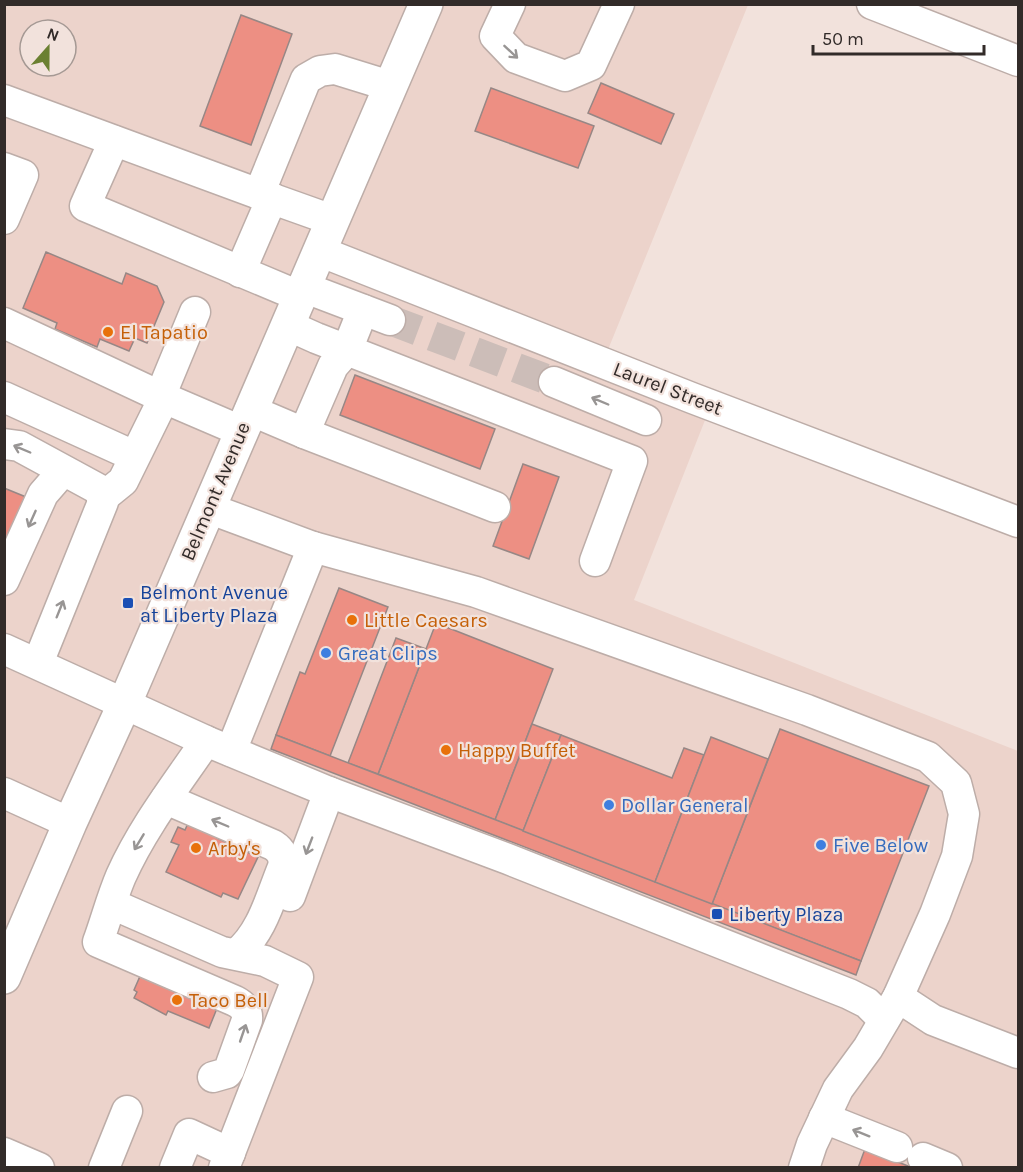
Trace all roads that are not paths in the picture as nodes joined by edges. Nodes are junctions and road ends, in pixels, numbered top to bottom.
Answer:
1 (426, 4) edge
2 (510, 4) edge
3 (619, 4) edge
4 (872, 4) edge
5 (1018, 61) edge
6 (390, 86) junction
7 (4, 100) edge
8 (114, 141) junction
9 (4, 168) edge
10 (266, 196) junction
11 (4, 219) edge
12 (332, 220) junction
13 (319, 251) junction
14 (240, 272) junction
15 (296, 303) junction
16 (195, 312) dead end
17 (4, 323) edge
18 (347, 350) junction
19 (554, 382) tunnel mouth
20 (658, 384) junction
21 (4, 398) edge
22 (164, 398) junction
23 (246, 420) junction
24 (646, 420) junction
25 (304, 433) junction
26 (4, 444) edge
27 (134, 456) junction
28 (632, 461) junction
29 (63, 471) junction
30 (102, 498) junction
31 (495, 507) dead end
32 (208, 508) junction
33 (1018, 522) edge
34 (313, 547) junction
35 (595, 561) dead end
36 (4, 580) edge
37 (4, 649) edge
38 (38, 663) junction
39 (124, 705) junction
40 (219, 746) junction
41 (329, 792) junction
42 (4, 793) edge
43 (166, 799) junction
44 (70, 823) junction
45 (112, 904) junction
46 (236, 954) junction
47 (265, 962) junction
48 (4, 977) edge
49 (891, 1009) junction
50 (1018, 1053) edge
51 (213, 1077) dead end
52 (127, 1111) dead end
53 (824, 1118) junction
54 (4, 1153) edge
55 (922, 1158) edge
56 (227, 1160) edge
57 (39, 1167) edge
58 (104, 1167) edge
59 (175, 1167) edge
60 (804, 1167) edge

1 - 6 main road, Belmont Avenue
2 -> 3 street
4 - 5 street
6 - 10 street
6 - 12 main road, Belmont Avenue
7 - 8 street
8 - 10 street
8 - 14 street
9 - 11 street
10 - 12 street
10 - 14 street
12 - 13 main road, Belmont Avenue
13 - 15 main road, Belmont Avenue
13 - 20 street, Laurel Street
14 - 15 street
15 - 18 street
15 - 18 street
15 - 23 main road, Belmont Avenue
16 - 22 street
17 - 22 street
18 - 25 street
18 - 28 street
24 -> 19 street
20 - 24 street
20 - 33 street, Laurel Street
21 - 27 street
22 - 23 street
22 - 27 street
23 - 25 street
23 - 32 main road, Belmont Avenue
24 - 28 street
25 - 31 street
29 -> 26 street
27 - 30 street
28 - 35 street
29 - 30 street
29 -> 36 street
38 -> 30 street
32 - 34 street
32 - 39 main road, Belmont Avenue
34 - 40 street
34 - 49 street
37 - 38 street
38 - 39 street
39 - 40 street
39 - 44 main road, Belmont Avenue
40 - 41 street
40 - 43 street
41 -> 47 street
41 - 49 street
42 - 44 street
43 -> 45 street
46 -> 43 street
44 - 48 main road, Belmont Avenue
45 - 46 street
51 -> 45 street
46 - 47 street
47 - 56 street
49 - 50 street
49 - 53 street
52 - 58 street
55 -> 53 street
53 - 60 street
54 - 57 street
56 - 59 street

